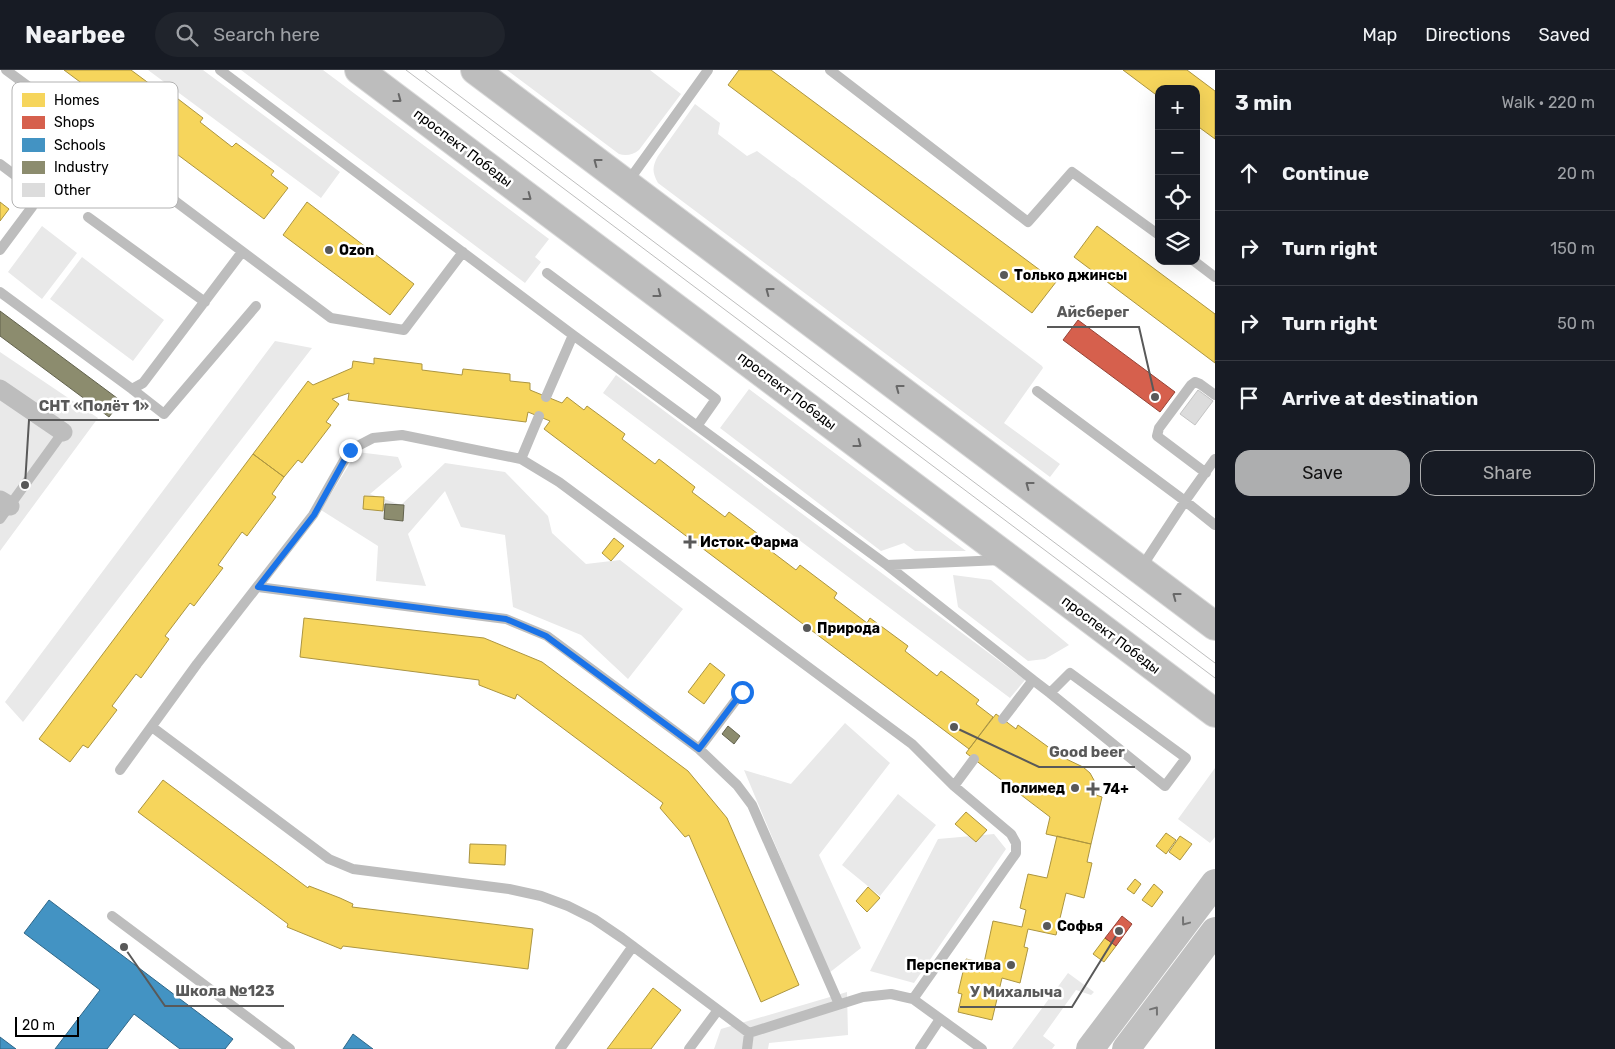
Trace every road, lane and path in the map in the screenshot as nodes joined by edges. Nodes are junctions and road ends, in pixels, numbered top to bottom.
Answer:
1 (6, 70) edge
2 (220, 70) edge
3 (359, 70) edge
4 (475, 70) edge
5 (708, 70) edge
6 (833, 71) edge
7 (22, 82) edge
8 (0, 164) edge
9 (12, 173) edge
10 (626, 184) junction
11 (178, 204) edge
12 (31, 208) edge
13 (88, 217) dead end
14 (1155, 233) edge
15 (0, 250) edge
16 (242, 252) junction
17 (463, 252) junction
18 (1200, 265) edge
19 (547, 273) dead end
20 (1214, 275) edge
21 (0, 292) edge
22 (205, 302) junction
23 (256, 306) dead end
24 (573, 335) junction
25 (0, 389) edge
26 (132, 389) junction
27 (1037, 391) dead end
28 (1215, 395) edge
29 (546, 397) dead end
30 (538, 416) dead end
31 (698, 426) junction
32 (63, 432) joint
33 (521, 459) junction
34 (1215, 459) edge
35 (1206, 473) junction
36 (1185, 501) junction
37 (3, 508) edge
38 (1215, 525) edge
39 (1011, 559) junction
40 (888, 565) junction
41 (1140, 569) junction
42 (258, 587) junction
43 (1215, 626) edge
44 (1033, 680) junction
45 (742, 692) dead end
46 (1050, 693) junction
47 (1215, 713) edge
48 (1003, 720) dead end
49 (152, 727) junction
50 (699, 749) junction
51 (974, 758) dead end
52 (120, 770) dead end
53 (954, 786) junction
54 (1215, 883) edge
55 (112, 916) dead end
56 (1215, 931) edge
57 (634, 946) junction
58 (913, 999) junction
59 (839, 1004) junction
60 (718, 1010) junction
61 (940, 1019) junction
62 (749, 1033) junction
63 (290, 1049) edge
64 (560, 1049) edge
65 (689, 1049) edge
66 (747, 1049) edge
67 (920, 1049) edge
68 (982, 1049) edge
69 (1090, 1049) edge
70 (1126, 1049) edge

1 - 7 lane
2 - 17 lane
3 -> 39 main road, проспект Победы
10 -> 4 main road
5 - 10 lane
6 - 14 lane
8 - 9 lane
41 -> 10 main road
11 - 16 lane
12 - 15 lane
13 - 22 lane
16 - 17 lane
16 - 22 lane
17 - 24 lane
18 - 20 lane
19 - 31 lane
21 - 26 lane
22 - 26 lane
23 - 26 lane
24 - 29 lane
24 - 31 lane
25 - 32 street
27 - 36 lane
28 - 35 lane
30 - 33 lane
31 - 40 lane
32 - 37 lane
33 - 42 lane
33 - 53 lane
34 - 35 lane
35 - 36 lane
36 - 38 lane
36 - 41 lane
39 - 40 lane
39 - 47 main road, проспект Победы
40 - 44 lane
43 -> 41 main road
42 - 49 lane
42 - 50 lane
44 - 46 lane
44 - 48 lane
45 - 50 lane
46 - 46 lane
49 - 52 lane
49 - 57 lane
50 - 59 lane
51 - 53 lane
53 - 58 lane
54 -> 69 main road
55 - 63 lane
70 -> 56 main road
57 - 60 lane
57 - 64 lane
58 - 59 lane
58 - 61 lane
59 - 62 lane
60 - 62 lane
60 - 65 lane
61 - 67 lane
61 - 68 lane
62 - 66 lane

